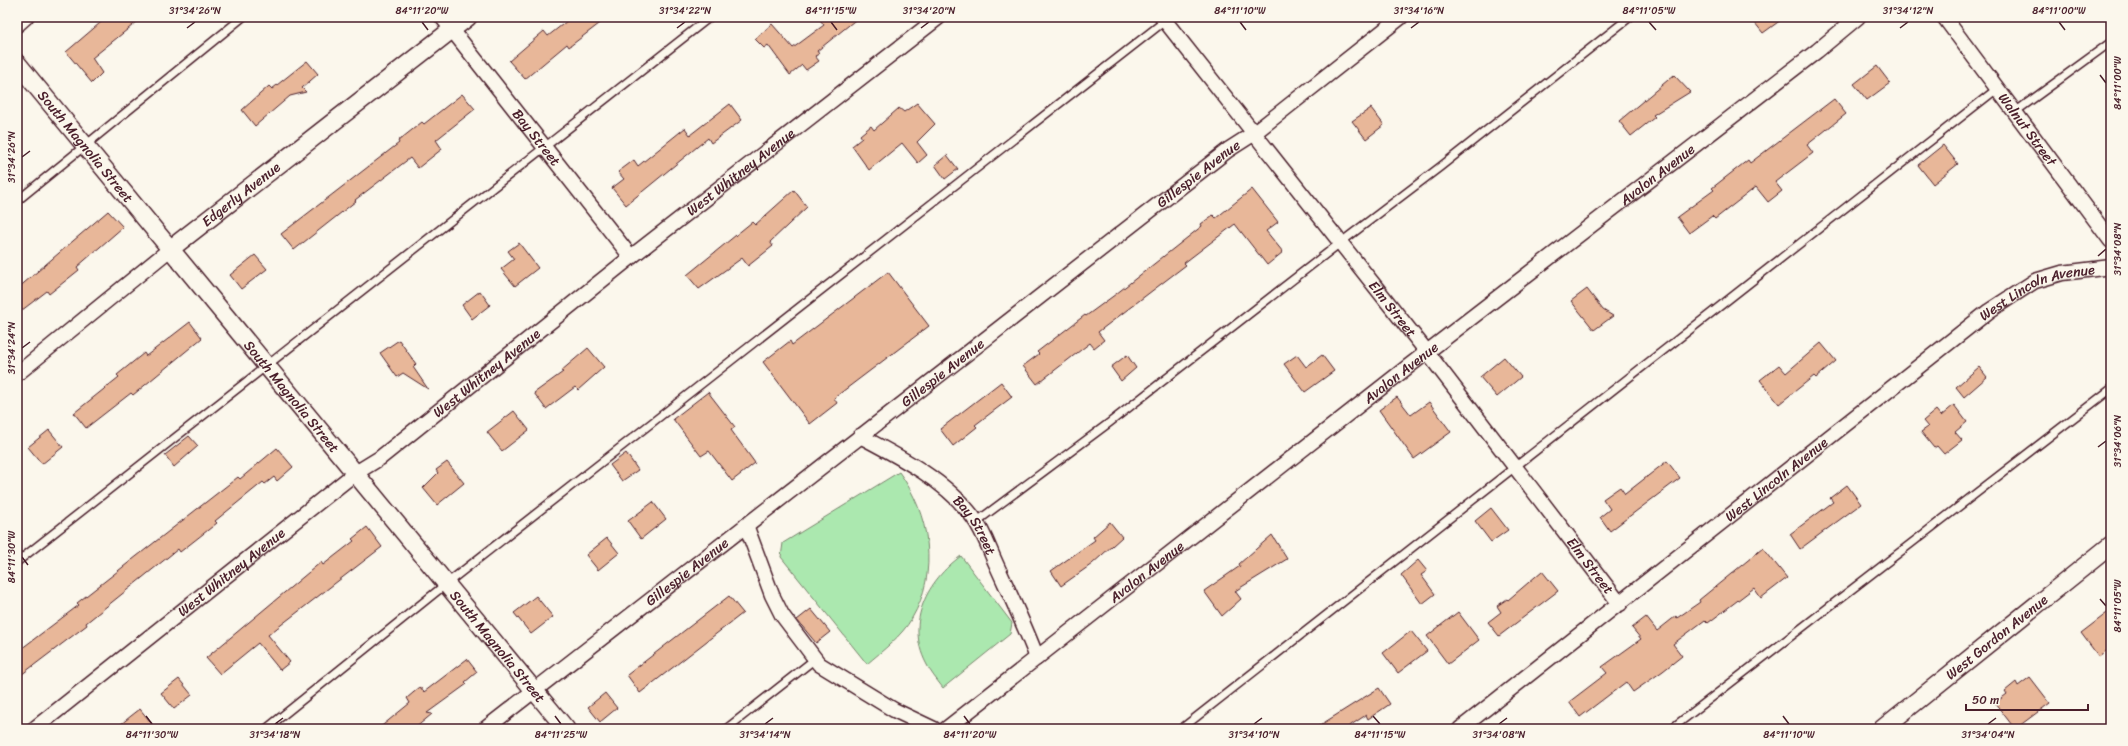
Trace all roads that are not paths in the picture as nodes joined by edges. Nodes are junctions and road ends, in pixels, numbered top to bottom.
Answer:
1 (26, 17) edge
2 (243, 17) edge
3 (468, 17) edge
4 (710, 17) edge
5 (939, 17) edge
6 (1401, 17) edge
7 (1630, 17) edge
8 (1858, 17) edge
9 (1944, 17) edge
10 (1165, 18) edge
11 (1842, 22) edge
12 (447, 23) edge
13 (17, 25) edge
14 (2111, 42) edge
15 (17, 63) edge
16 (1998, 88) junction
17 (2016, 112) junction
18 (1253, 134) junction
19 (85, 146) junction
20 (544, 146) junction
21 (17, 202) edge
22 (2111, 241) edge
23 (1340, 243) junction
24 (169, 250) junction
25 (631, 257) junction
26 (2111, 267) edge
27 (1427, 352) junction
28 (265, 366) junction
29 (17, 374) edge
30 (2111, 389) edge
31 (860, 436) junction
32 (1515, 467) junction
33 (354, 474) junction
34 (976, 522) junction
35 (746, 525) junction
36 (2111, 545) edge
37 (17, 562) edge
38 (446, 584) junction
39 (1620, 604) junction
40 (1037, 658) junction
41 (815, 659) junction
42 (534, 691) junction
43 (34, 729) edge
44 (266, 729) edge
45 (485, 729) edge
46 (566, 729) edge
47 (726, 729) edge
48 (934, 729) edge
49 (946, 729) edge
50 (1181, 729) edge
51 (1460, 729) edge
52 (1671, 729) edge
53 (1882, 729) edge

1 - 13 street
2 - 19 lane
3 - 12 street, Edgerly Avenue
4 - 20 lane
5 - 25 street, West Whitney Avenue
6 - 18 street, Gillespie Avenue
7 - 23 lane
8 - 11 street, Avalon Avenue
9 - 16 street, Walnut Street
10 - 18 street, Elm Street
10 - 38 lane
11 - 27 street, Avalon Avenue
12 - 20 street, Bay Street
12 - 24 street, Edgerly Avenue
14 - 17 lane
15 - 19 street, South Magnolia Street
16 - 17 street, Walnut Street
16 - 32 lane
17 - 22 street, Walnut Street
18 - 23 street, Elm Street
18 - 31 street, Gillespie Avenue
19 - 21 lane
19 - 24 street, South Magnolia Street
20 - 25 street, Bay Street
20 - 28 lane
23 - 27 street, Elm Street
23 - 34 lane
24 - 28 street, South Magnolia Street
24 - 29 street, Edgerly Avenue
25 - 33 street, West Whitney Avenue
26 - 39 street, West Lincoln Avenue
27 - 32 street, Elm Street
27 - 40 street, Avalon Avenue
28 - 33 street, South Magnolia Street
28 - 37 lane
30 - 52 lane
31 - 34 street, Bay Street
31 - 35 street, Gillespie Avenue
32 - 39 street, Elm Street
32 - 50 lane
33 - 38 street, South Magnolia Street
33 - 43 street, West Whitney Avenue
34 - 40 street, Bay Street
35 - 41 street
35 - 42 street, Gillespie Avenue
36 - 53 street, West Gordon Avenue
38 - 42 street, South Magnolia Street
38 - 44 lane
39 - 51 street, West Lincoln Avenue
40 - 49 street, Avalon Avenue
41 - 47 lane
41 - 48 street
42 - 45 street, Gillespie Avenue
42 - 46 street, South Magnolia Street

